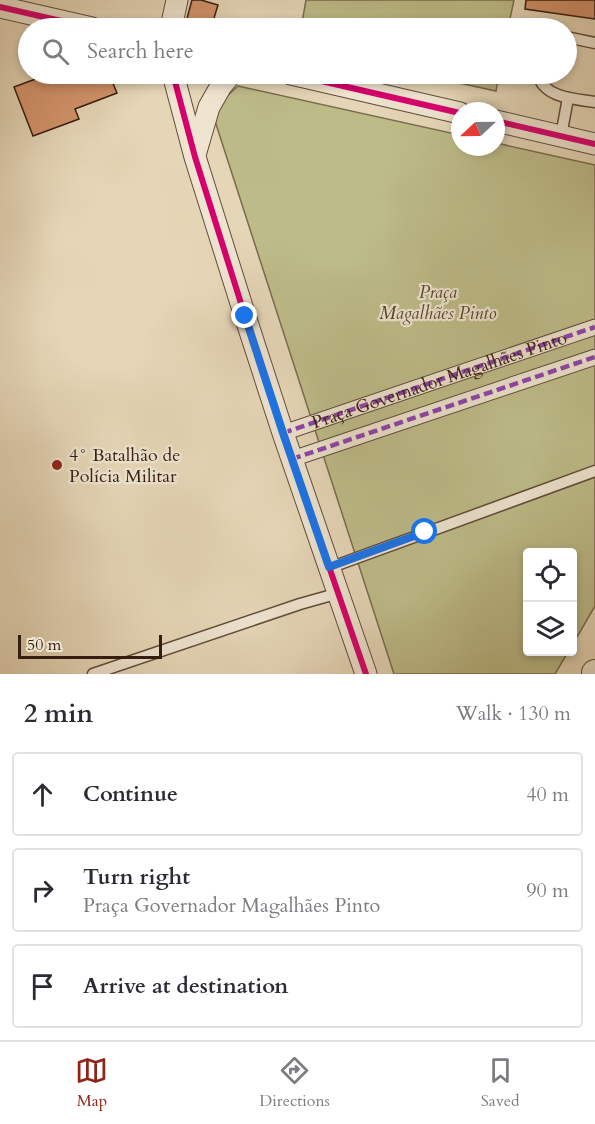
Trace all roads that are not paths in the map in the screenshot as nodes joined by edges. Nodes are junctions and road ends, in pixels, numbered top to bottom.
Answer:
1 (177, 0) edge
2 (0, 7) edge
3 (48, 18) edge
4 (173, 18) edge
5 (577, 39) edge
6 (595, 43) edge
7 (177, 84) edge
8 (223, 84) edge
9 (334, 84) edge
10 (543, 84) edge
11 (568, 98) junction
12 (595, 102) edge
13 (451, 111) edge
14 (505, 123) edge
15 (561, 136) junction
16 (595, 144) edge
17 (195, 157) junction
18 (595, 327) edge
19 (595, 357) edge
20 (283, 433) junction
21 (292, 459) junction
22 (595, 471) edge
23 (329, 567) junction
24 (339, 593) junction
25 (93, 674) edge
26 (366, 674) edge

1 - 4 street
2 - 3 street
5 - 6 lane
7 - 17 street
8 - 17 street
9 - 13 street
10 - 11 lane
11 - 12 lane
11 - 15 lane
14 - 15 street
15 - 16 street
17 - 20 street
18 - 20 street, Praça Governador Magalhães Pinto
19 - 21 street, Praça Governador Magalhães Pinto
20 - 21 street
21 - 23 street
22 - 23 lane
23 - 24 street
24 - 25 lane
24 - 26 street

